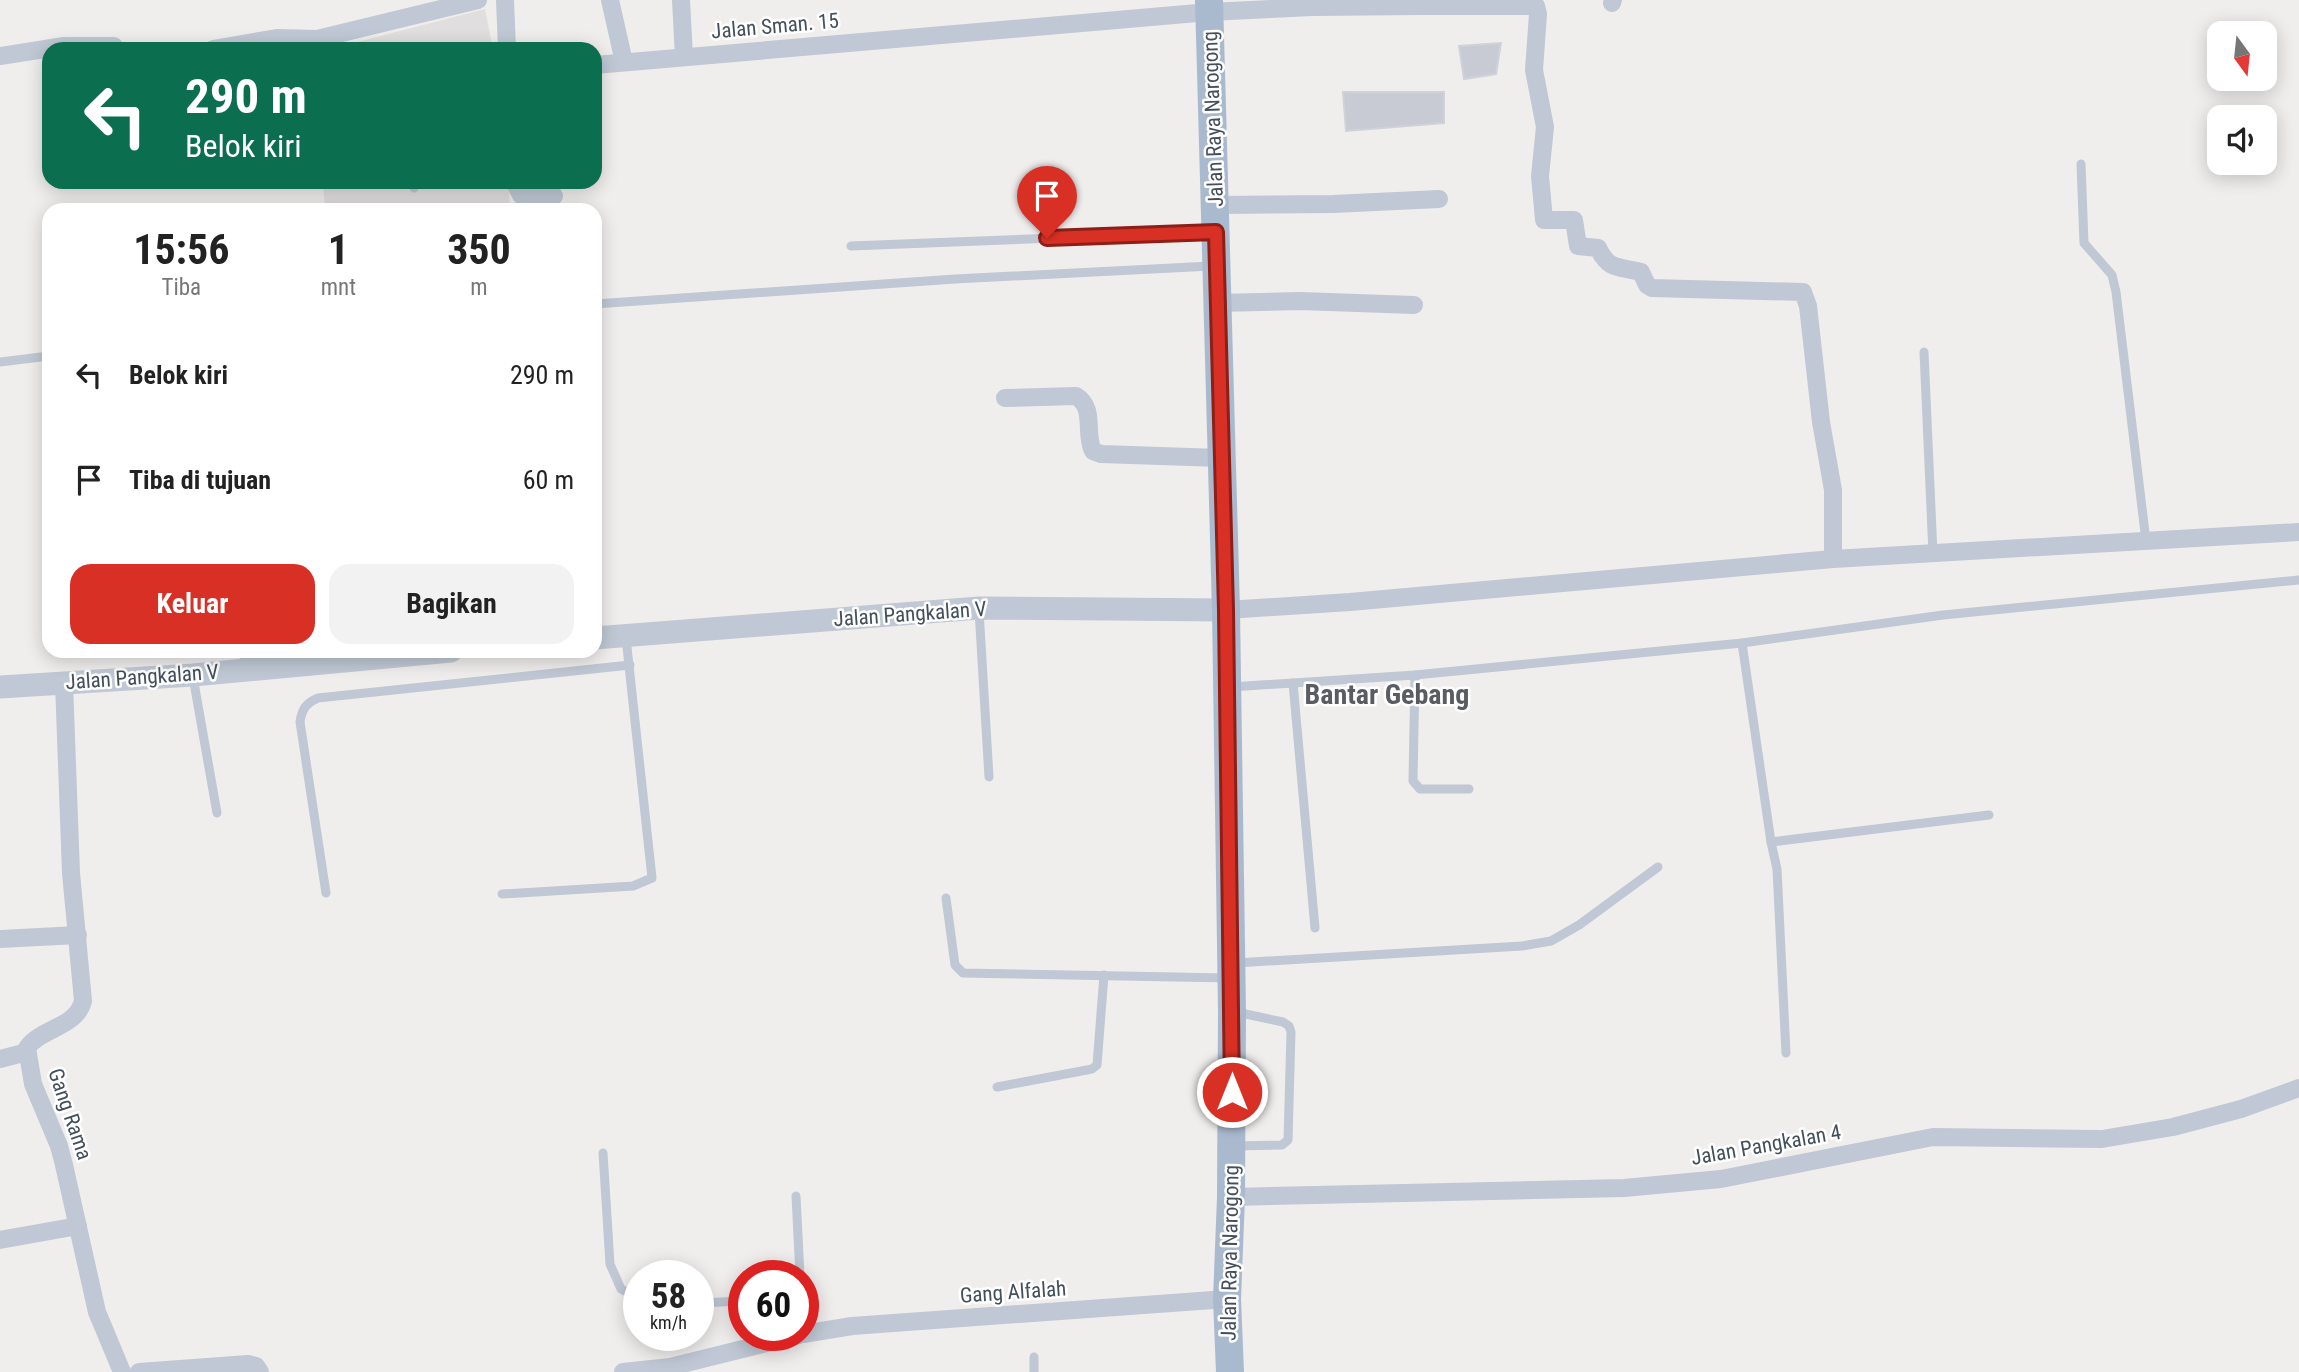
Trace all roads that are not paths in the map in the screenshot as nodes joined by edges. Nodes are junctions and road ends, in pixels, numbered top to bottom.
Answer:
1 (478, 0) edge
2 (505, 0) edge
3 (610, 0) edge
4 (681, 0) edge
5 (1421, 3) edge
6 (1209, 6) edge
7 (254, 42) edge
8 (507, 42) edge
9 (42, 49) edge
10 (0, 56) edge
11 (684, 57) junction
12 (624, 62) junction
13 (602, 64) edge
14 (2081, 164) dead end
15 (518, 189) edge
16 (554, 196) dead end
17 (1438, 199) dead end
18 (1216, 218) junction
19 (851, 246) dead end
20 (1216, 265) junction
21 (1217, 303) junction
22 (602, 304) edge
23 (1414, 305) dead end
24 (1924, 352) dead end
25 (42, 357) edge
26 (0, 362) edge
27 (1005, 398) dead end
28 (1220, 458) junction
29 (2299, 532) edge
30 (2146, 542) junction
31 (1934, 555) junction
32 (1833, 559) junction
33 (2299, 580) edge
34 (979, 608) junction
35 (1226, 610) junction
36 (625, 635) junction
37 (602, 637) edge
38 (1742, 643) junction
39 (291, 658) edge
40 (245, 660) edge
41 (629, 665) junction
42 (1415, 675) junction
43 (192, 676) junction
44 (1293, 682) junction
45 (64, 683) junction
46 (0, 687) edge
47 (1226, 687) junction
48 (989, 777) dead end
49 (1469, 789) dead end
50 (217, 813) dead end
51 (1989, 816) dead end
52 (1771, 842) junction
53 (1658, 867) dead end
54 (326, 893) dead end
55 (502, 894) dead end
56 (946, 898) dead end
57 (1315, 928) dead end
58 (78, 935) junction
59 (0, 939) edge
60 (1231, 971) junction
61 (1104, 975) junction
62 (1232, 1011) junction
63 (27, 1052) junction
64 (1786, 1053) dead end
65 (0, 1059) edge
66 (997, 1087) dead end
67 (2299, 1088) edge
68 (1231, 1146) junction
69 (603, 1153) dead end
70 (796, 1196) dead end
71 (1231, 1197) junction
72 (78, 1226) junction
73 (0, 1240) edge
74 (799, 1260) edge
75 (623, 1290) edge
76 (1227, 1299) junction
77 (819, 1329) edge
78 (729, 1351) edge
79 (1034, 1357) dead end
80 (122, 1372) edge
81 (139, 1372) edge
82 (260, 1372) edge
83 (623, 1372) edge
84 (1034, 1372) edge
85 (1230, 1372) edge

1 - 7 street
2 - 8 street
3 - 12 street
4 - 11 street
5 - 6 street, Jalan Sman. 15
5 - 32 street, Jalan Sman. 15
6 - 11 street, Jalan Sman. 15
6 - 18 main road, Jalan Raya Narogong
9 - 10 street
11 - 12 street, Jalan Sman. 15
12 - 13 street, Jalan Sman. 15
14 - 30 lane
15 - 16 street
17 - 18 street
18 - 19 lane
18 - 20 main road, Jalan Raya Narogong
20 - 21 main road, Jalan Raya Narogong
20 - 22 lane
21 - 23 street
21 - 28 main road, Jalan Raya Narogong
24 - 31 lane
25 - 26 lane
27 - 28 street
28 - 35 main road, Jalan Raya Narogong
29 - 30 street
30 - 31 street
31 - 32 street
32 - 35 street
33 - 38 lane
34 - 35 street, Jalan Pangkalan V
34 - 36 street, Jalan Pangkalan V
34 - 48 lane
35 - 47 main road, Jalan Raya Narogong
36 - 37 street, Jalan Pangkalan V
36 - 41 lane
38 - 42 lane
38 - 52 lane
39 - 40 street, Jalan Pangkalan V
40 - 43 street, Jalan Pangkalan V
41 - 54 lane
41 - 55 lane
42 - 44 lane
42 - 49 lane
43 - 45 street, Jalan Pangkalan V
43 - 50 lane
44 - 47 lane
44 - 57 lane
45 - 46 street, Jalan Pangkalan V
45 - 58 street, Gang Rama
47 - 60 main road, Jalan Raya Narogong
51 - 52 lane
52 - 64 lane
53 - 60 lane
56 - 61 lane
58 - 59 street
58 - 63 street, Gang Rama
60 - 61 lane
60 - 62 main road, Jalan Raya Narogong
61 - 66 lane
62 - 68 main road, Jalan Raya Narogong
62 - 68 lane
63 - 65 street
63 - 72 street, Gang Rama
67 - 71 street, Jalan Pangkalan 4
68 - 71 main road, Jalan Raya Narogong
69 - 75 lane
70 - 74 lane
71 - 76 main road, Jalan Raya Narogong
72 - 73 street
72 - 80 street, Gang Rama
76 - 77 street, Gang Alfalah
76 - 85 main road, Jalan Raya Narogong
78 - 83 street, Gang Alfalah
79 - 84 lane
81 - 82 street

